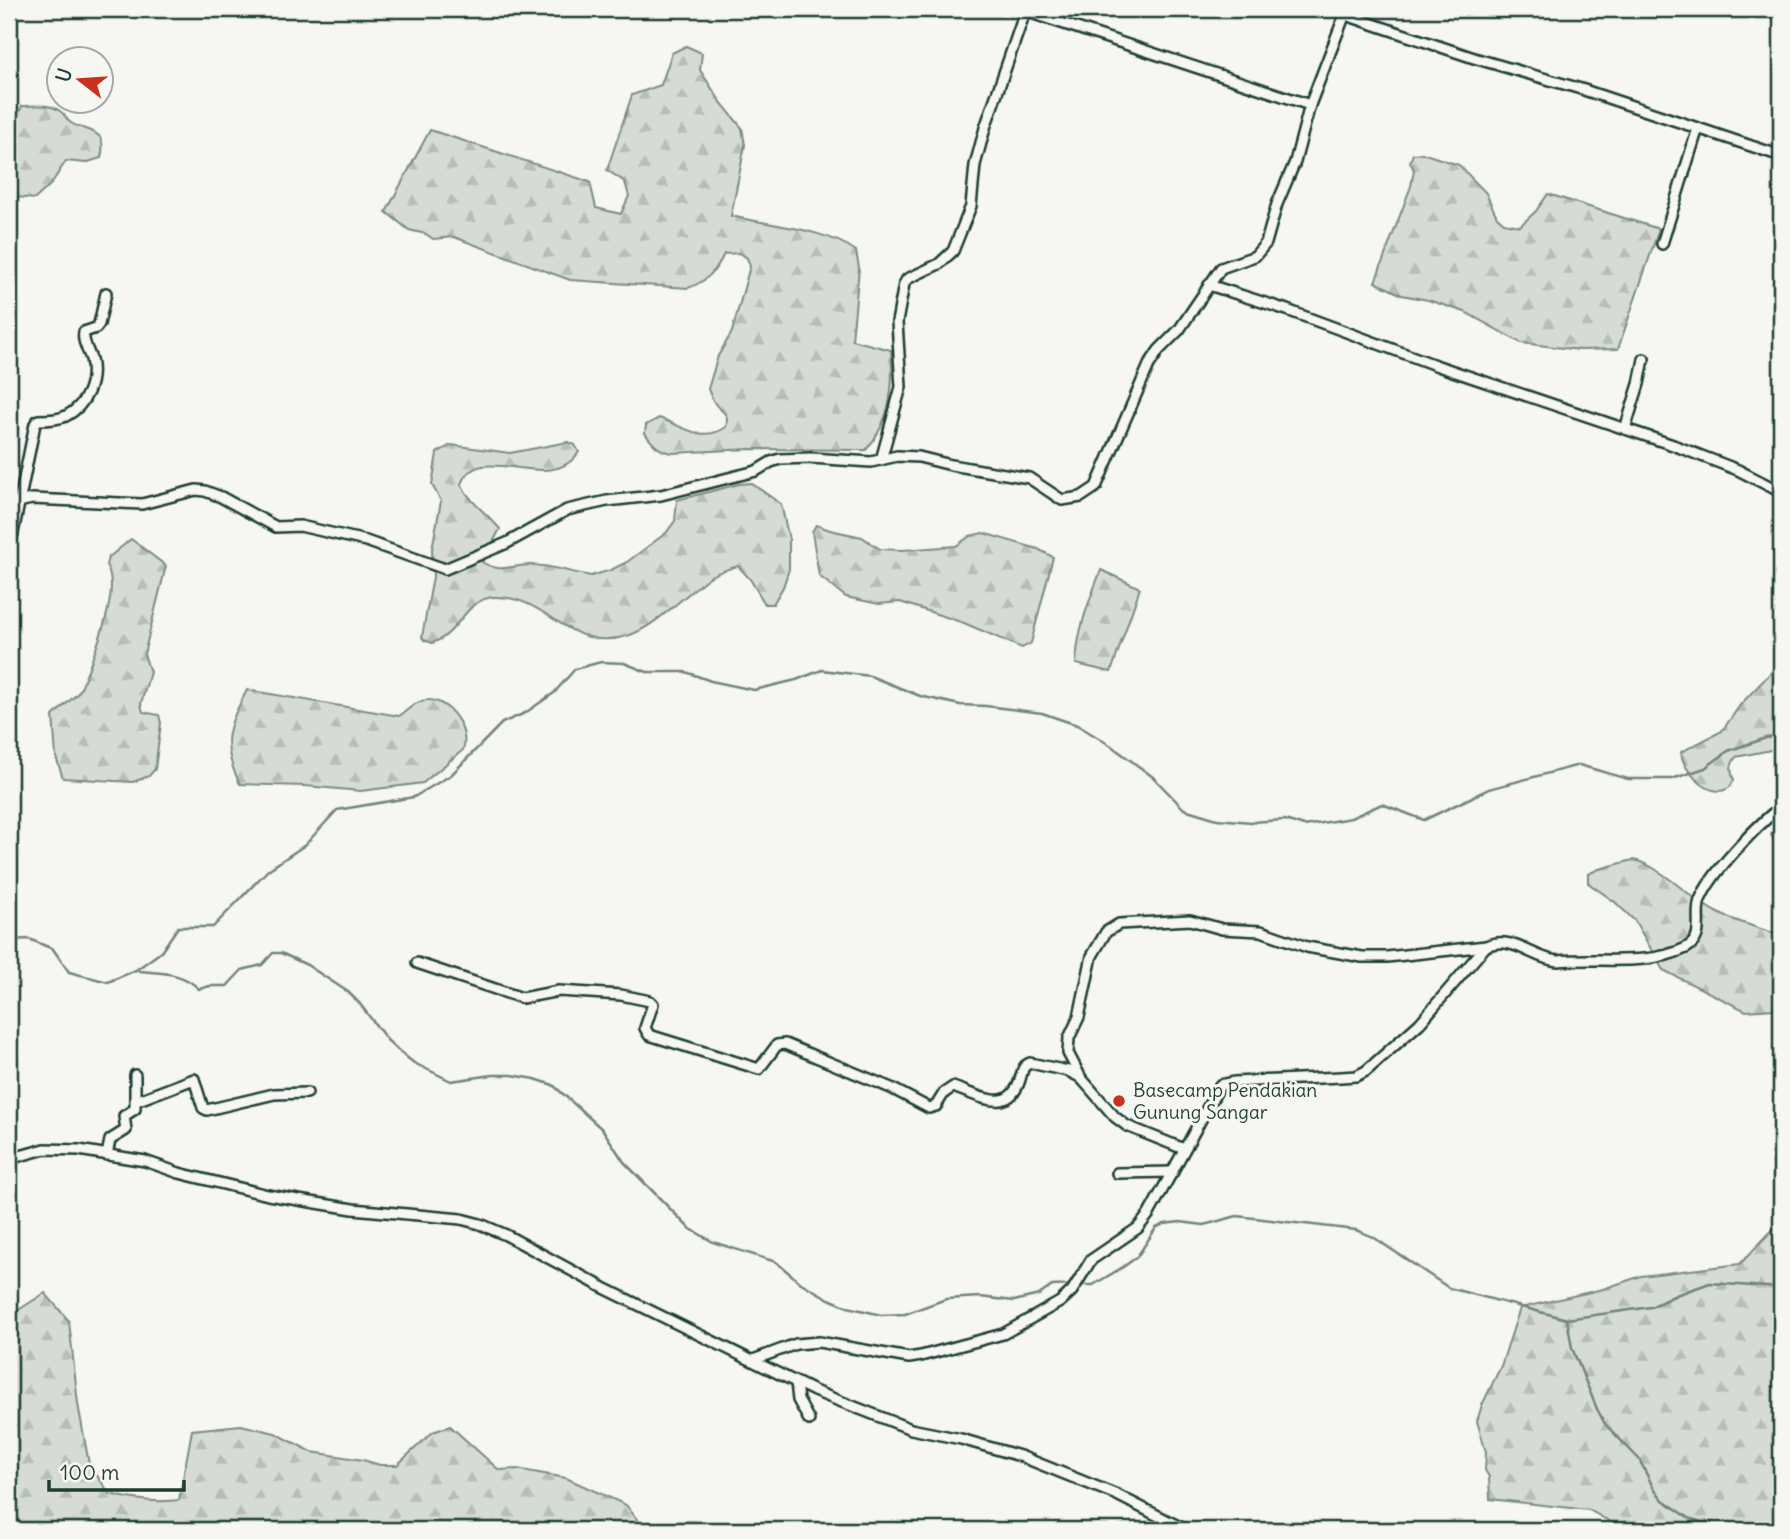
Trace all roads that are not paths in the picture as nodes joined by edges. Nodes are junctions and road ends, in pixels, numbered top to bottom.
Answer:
1 (1022, 10) edge
2 (1347, 12) edge
3 (1310, 105) junction
4 (1698, 128) junction
5 (1781, 156) edge
6 (1662, 244) dead end
7 (1209, 285) junction
8 (106, 293) dead end
9 (1644, 359) dead end
10 (1625, 429) junction
11 (881, 460) junction
12 (1781, 492) edge
13 (14, 503) edge
14 (11, 542) dead end
15 (1781, 807) edge
16 (1486, 946) junction
17 (416, 963) dead end
18 (135, 1075) dead end
19 (1081, 1078) junction
20 (307, 1093) dead end
21 (136, 1101) junction
22 (1184, 1149) junction
23 (107, 1155) junction
24 (9, 1159) edge
25 (1173, 1172) junction
26 (1117, 1173) dead end
27 (753, 1360) junction
28 (796, 1383) junction
29 (809, 1420) dead end
30 (1186, 1530) edge

1 - 3 street
1 - 11 street
2 - 3 street
2 - 4 street
3 - 7 street
4 - 5 street
4 - 6 street
7 - 10 street
7 - 11 street
8 - 13 street
9 - 10 street
10 - 12 street
11 - 13 street
13 - 14 street
15 - 16 street
16 - 19 street
16 - 22 street
17 - 19 street
18 - 21 street
19 - 22 street
20 - 21 street
21 - 23 street
22 - 25 street
23 - 24 street
23 - 27 street
25 - 26 street
25 - 27 street
27 - 28 street
28 - 29 street
28 - 30 street

